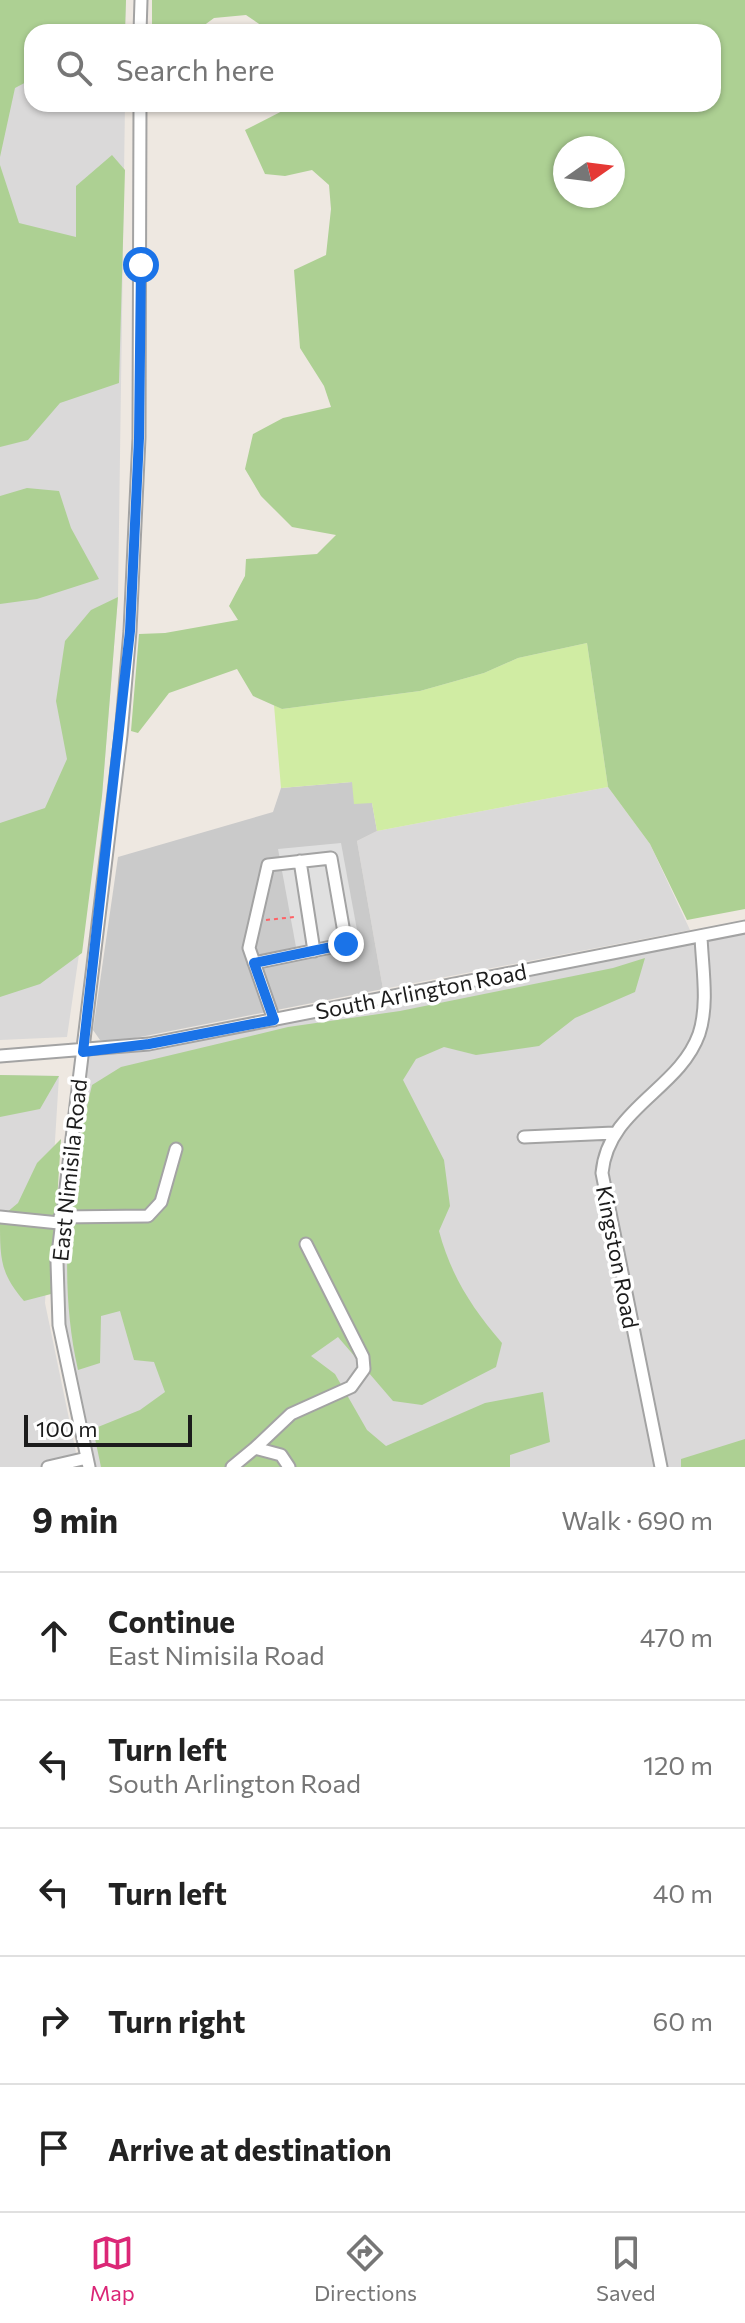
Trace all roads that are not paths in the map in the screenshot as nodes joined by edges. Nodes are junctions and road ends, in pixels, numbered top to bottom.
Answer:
1 (141, 0) edge
2 (140, 24) edge
3 (140, 112) edge
4 (300, 861) junction
5 (745, 927) edge
6 (701, 936) junction
7 (314, 951) junction
8 (254, 963) junction
9 (274, 1020) junction
10 (83, 1052) junction
11 (0, 1056) edge
12 (614, 1133) junction
13 (524, 1137) dead end
14 (176, 1149) dead end
15 (0, 1217) edge
16 (60, 1220) junction
17 (306, 1244) dead end
18 (255, 1448) junction
19 (88, 1462) edge
20 (48, 1467) edge
21 (232, 1467) edge
22 (289, 1467) edge
23 (661, 1467) edge

1 - 2 street
3 - 10 street, East Nimisila Road
4 - 7 street
4 - 7 street
4 - 8 street
5 - 6 street, South Arlington Road
6 - 9 street, South Arlington Road
6 - 12 street, Kingston Road
7 - 8 street
8 - 9 street
9 - 10 street, South Arlington Road
10 - 11 street, South Arlington Road
10 - 16 street, East Nimisila Road
12 - 13 street
12 - 23 street, Kingston Road
14 - 16 street
15 - 16 street
16 - 19 street, East Nimisila Road
17 - 18 street
18 - 21 street
18 - 22 street
19 - 20 street

